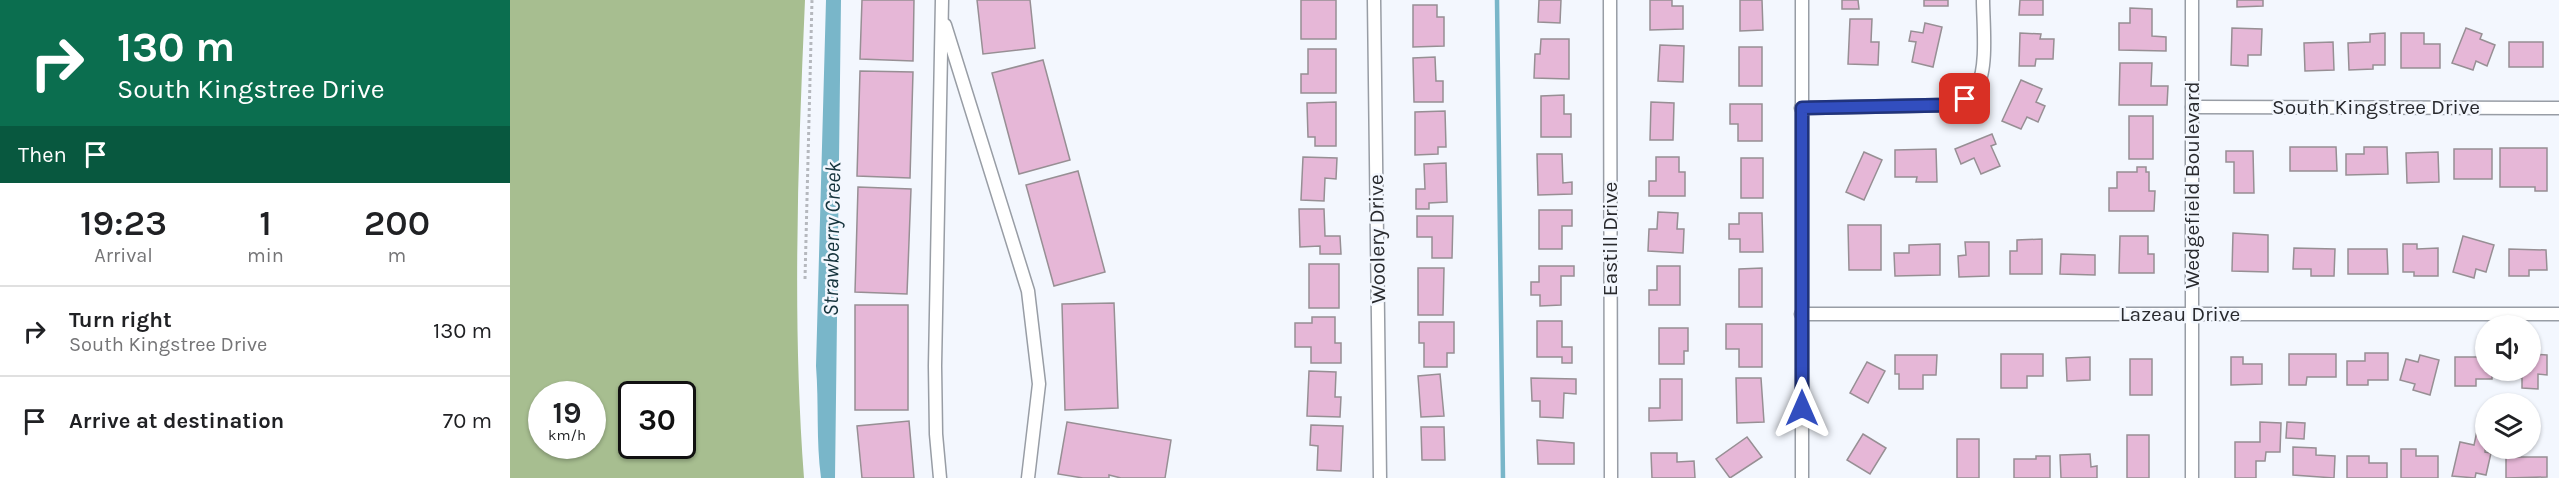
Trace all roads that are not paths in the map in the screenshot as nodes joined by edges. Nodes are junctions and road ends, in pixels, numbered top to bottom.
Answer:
1 (942, 0) edge
2 (1374, 0) edge
3 (1610, 0) edge
4 (1802, 0) edge
5 (1983, 0) edge
6 (2192, 0) edge
7 (942, 15) junction
8 (2192, 107) junction
9 (1802, 108) junction
10 (2559, 108) edge
11 (1801, 314) junction
12 (2191, 314) junction
13 (2559, 314) edge
14 (940, 478) edge
15 (1028, 478) edge
16 (1380, 478) edge
17 (1611, 478) edge
18 (1802, 478) edge
19 (2192, 478) edge

1 - 7 street
2 - 16 street, Woolery Drive
3 - 17 street, Eastill Drive
4 - 9 street
5 - 9 street
6 - 8 street, Wedgefield Boulevard
7 - 14 street
7 - 15 street
8 - 10 street, South Kingstree Drive
8 - 12 street, Wedgefield Boulevard
9 - 11 street
11 - 12 street, Lazeau Drive
11 - 18 street
12 - 13 street, Lazeau Drive
12 - 19 street, Wedgefield Boulevard

